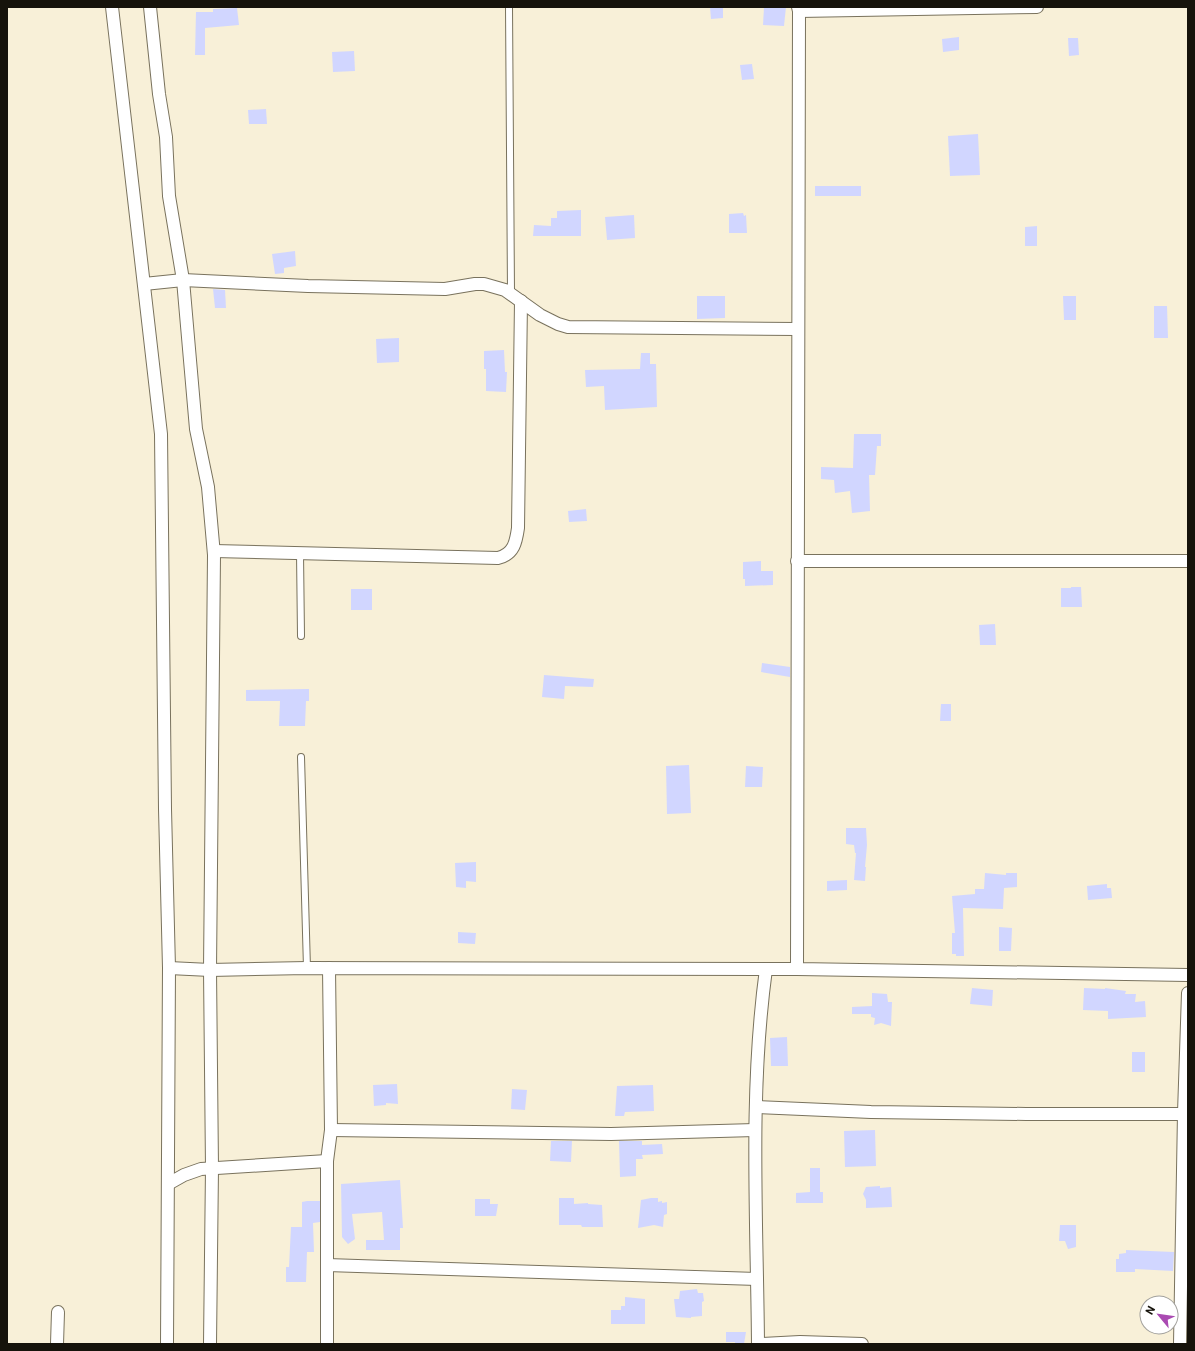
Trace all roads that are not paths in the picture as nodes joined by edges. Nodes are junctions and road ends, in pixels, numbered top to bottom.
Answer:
1 (112, 7) edge
2 (150, 7) edge
3 (509, 7) edge
4 (1037, 7) edge
5 (798, 9) edge
6 (183, 280) junction
7 (144, 284) junction
8 (511, 293) junction
9 (521, 301) junction
10 (797, 329) junction
11 (214, 551) junction
12 (300, 553) junction
13 (797, 560) junction
14 (1188, 561) edge
15 (301, 636) dead end
16 (301, 756) dead end
17 (169, 968) junction
18 (307, 968) junction
19 (329, 968) junction
20 (766, 969) junction
21 (797, 969) junction
22 (210, 970) junction
23 (1188, 975) edge
24 (1188, 993) edge
25 (756, 1107) junction
26 (1186, 1114) edge
27 (331, 1130) junction
28 (755, 1130) junction
29 (327, 1160) junction
30 (212, 1168) junction
31 (168, 1184) junction
32 (327, 1265) junction
33 (757, 1280) junction
34 (58, 1312) dead end
35 (57, 1344) edge
36 (167, 1344) edge
37 (210, 1344) edge
38 (327, 1344) edge
39 (758, 1344) edge
40 (762, 1344) edge
41 (862, 1344) edge
42 (1180, 1344) edge

1 - 7 street
2 - 6 street
3 - 8 lane
4 - 5 street
5 - 10 street
6 - 7 street
6 - 8 street
6 - 11 street
7 - 17 street
8 - 9 street
9 - 10 street
9 - 12 street
10 - 13 street
11 - 12 street
11 - 22 street
12 - 15 lane
13 - 14 street
13 - 21 street
16 - 18 lane
17 - 22 street
17 - 31 street
18 - 19 street
18 - 22 street
19 - 20 street
19 - 27 street
20 - 21 street
20 - 25 street
21 - 23 street
22 - 30 street
24 - 26 street
25 - 26 street
25 - 28 street
26 - 42 street
27 - 28 street
27 - 29 street
28 - 33 street
29 - 30 street
29 - 32 street
30 - 31 street
30 - 37 street
31 - 36 street
32 - 33 street
32 - 38 street
33 - 39 street
34 - 35 street
40 - 41 street

